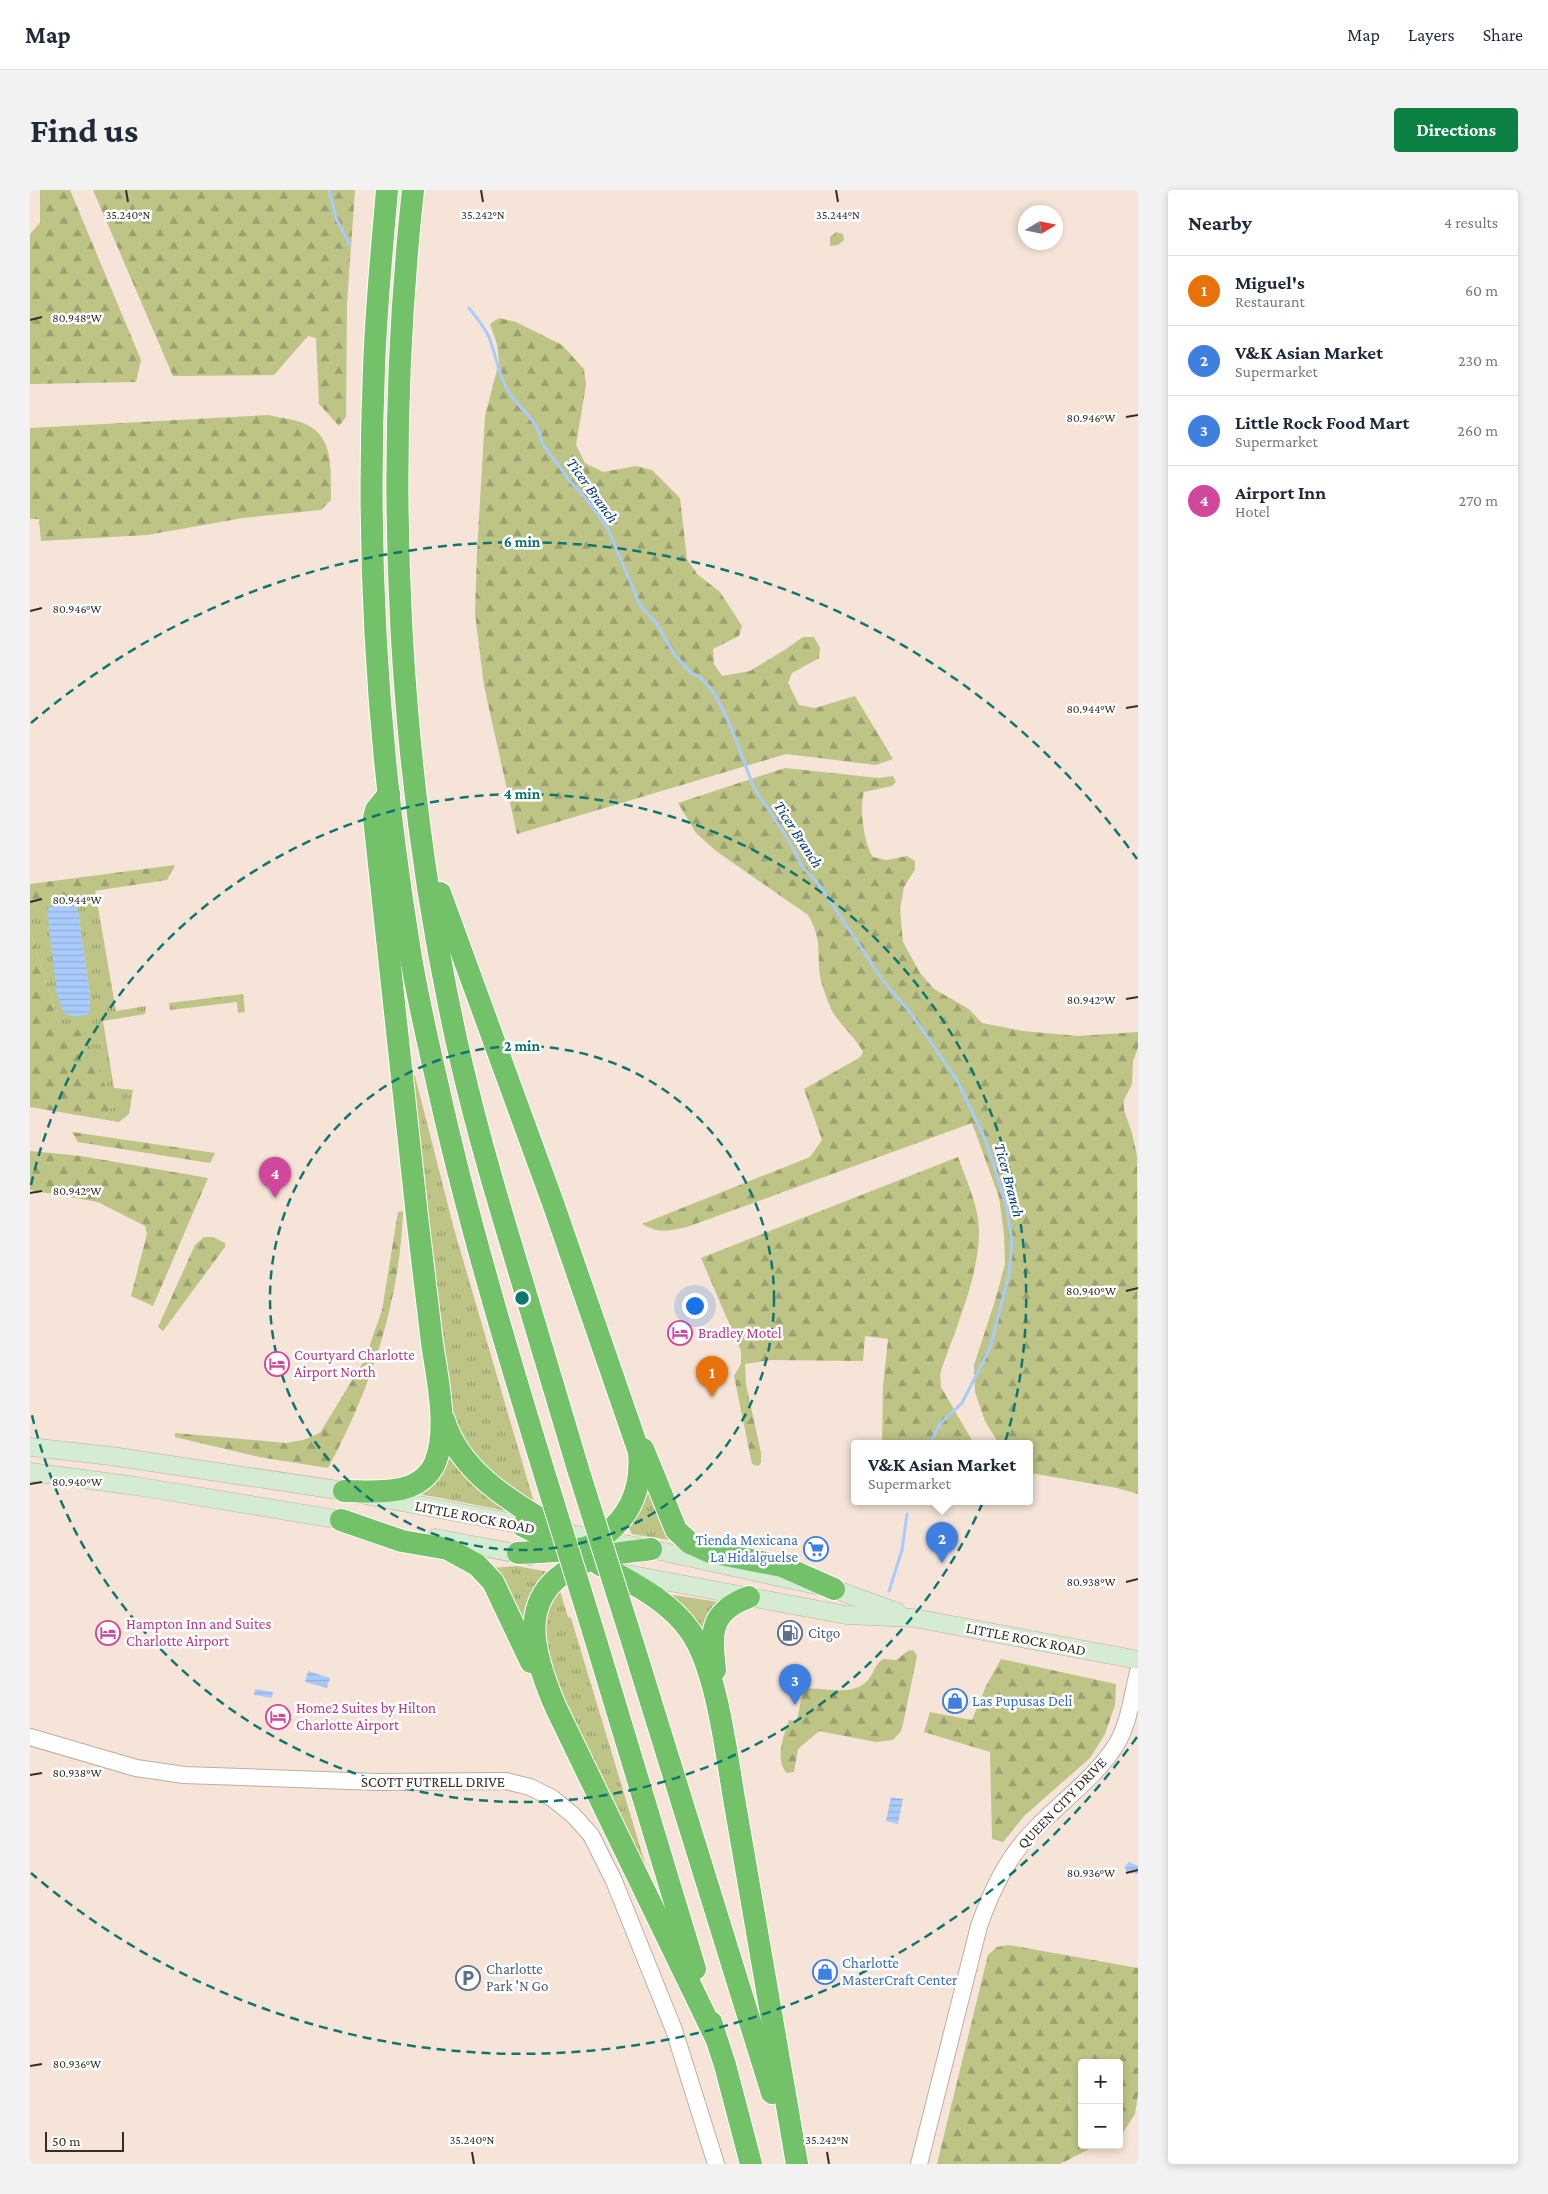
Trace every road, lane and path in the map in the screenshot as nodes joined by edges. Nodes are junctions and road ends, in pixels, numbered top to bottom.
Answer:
1 (387, 190) edge
2 (413, 190) edge
3 (389, 794) junction
4 (423, 847) junction
5 (440, 1407) junction
6 (630, 1422) junction
7 (30, 1447) edge
8 (30, 1472) edge
9 (344, 1491) junction
10 (341, 1520) junction
11 (523, 1526) joint
12 (650, 1549) joint
13 (588, 1553) junction
14 (518, 1554) joint
15 (649, 1578) joint
16 (834, 1589) junction
17 (749, 1597) junction
18 (914, 1618) junction
19 (1138, 1660) edge
20 (1138, 1672) edge
21 (556, 1708) junction
22 (718, 1713) junction
23 (30, 1736) edge
24 (715, 2036) junction
25 (716, 2164) edge
26 (751, 2164) edge
27 (792, 2164) edge
28 (797, 2164) edge
29 (920, 2164) edge

1 - 3 highway
2 - 4 highway
3 - 5 highway
3 - 24 highway, bridge
4 - 6 highway
4 - 27 highway, bridge
5 - 9 highway
5 - 13 highway
6 - 13 highway
6 - 16 highway
7 - 9 main road, LITTLE ROCK ROAD
8 - 10 main road, LITTLE ROCK ROAD
9 - 11 main road, LITTLE ROCK ROAD
10 - 14 main road, LITTLE ROCK ROAD
10 - 21 highway
11 - 13 highway
12 - 13 highway
12 - 16 main road, LITTLE ROCK ROAD
13 - 14 highway
13 - 15 highway
13 - 21 highway
13 - 22 highway
15 - 17 main road, LITTLE ROCK ROAD
16 - 18 main road, LITTLE ROCK ROAD
17 - 18 main road, LITTLE ROCK ROAD
17 - 22 highway
18 - 19 main road, LITTLE ROCK ROAD
20 - 29 street, QUEEN CITY DRIVE
21 - 24 highway
22 - 28 highway
23 - 25 street, SCOTT FUTRELL DRIVE
24 - 26 highway

